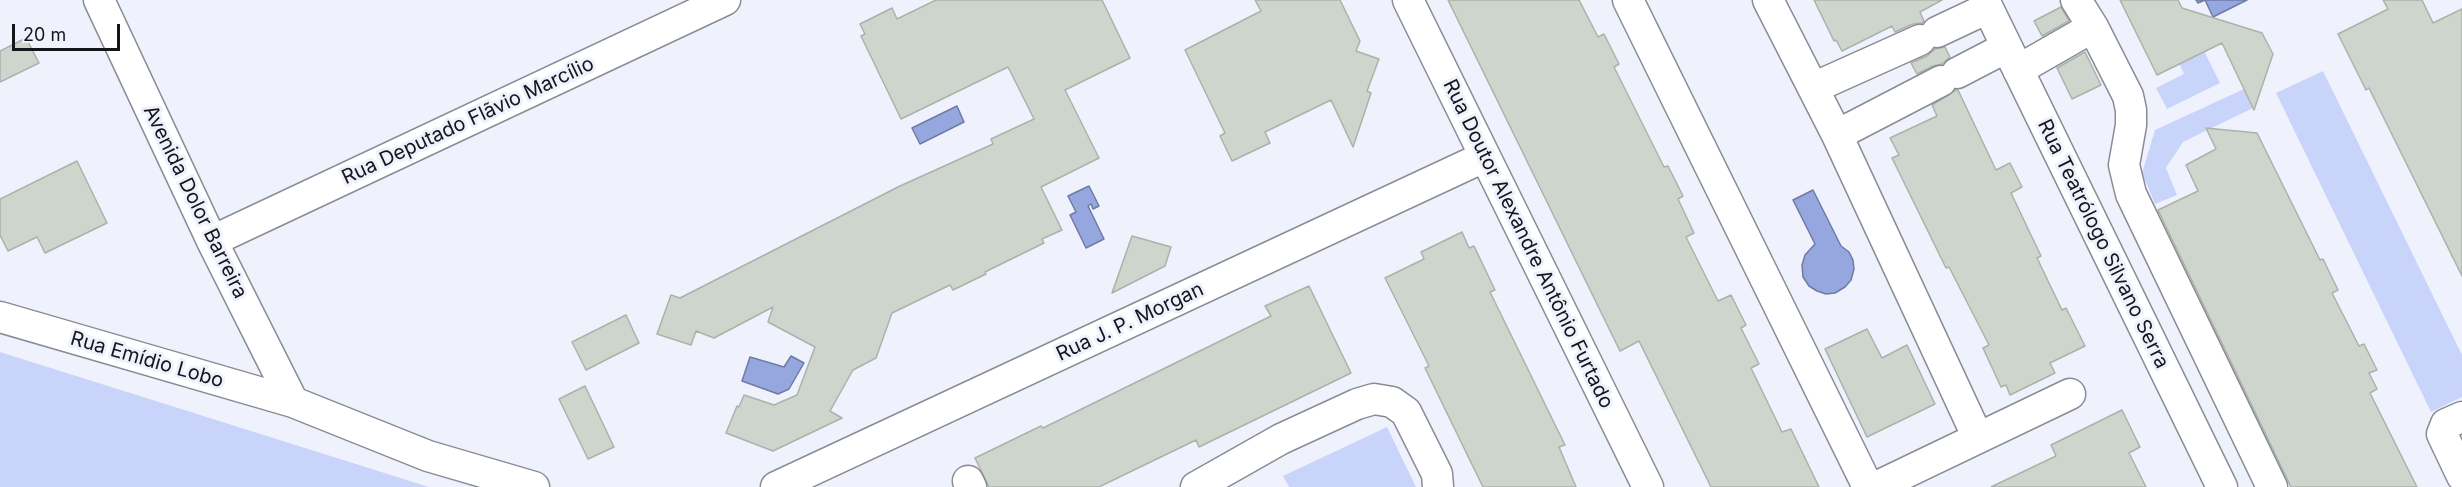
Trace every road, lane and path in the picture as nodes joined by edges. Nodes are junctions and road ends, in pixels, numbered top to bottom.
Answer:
1 (99, 0) edge
2 (725, 0) edge
3 (1408, 0) edge
4 (1628, 0) edge
5 (1768, 0) edge
6 (2076, 0) edge
7 (1986, 4) edge
8 (2093, 27) junction
9 (2012, 58) junction
10 (1813, 88) junction
11 (1837, 135) junction
12 (1484, 157) junction
13 (212, 242) junction
14 (0, 317) edge
15 (2070, 394) dead end
16 (293, 402) junction
17 (2462, 417) edge
18 (1978, 438) junction
19 (2462, 476) edge
20 (534, 487) edge
21 (776, 487) edge
22 (1196, 487) edge
23 (1438, 487) edge
24 (1648, 487) edge
25 (1868, 487) edge
26 (1876, 487) edge
27 (2222, 487) edge
28 (2272, 487) edge

1 - 13 street, Avenida Dolor Barreira
2 - 13 street, Rua Deputado Flãvio Marcílio
3 - 12 street, Rua Doutor Alexandre Antônio Furtado
4 - 25 street
5 - 10 street
6 - 8 street
7 - 9 street, Rua Teatrólogo Silvano Serra
7 - 10 street
8 - 9 street
8 - 28 street
9 - 11 street
9 - 27 street, Rua Teatrólogo Silvano Serra
10 - 11 street
11 - 18 street
12 - 21 street, Rua J. P. Morgan
12 - 24 street, Rua Doutor Alexandre Antônio Furtado
13 - 16 street, Avenida Dolor Barreira
14 - 16 street, Rua Emídio Lobo
15 - 18 street
16 - 20 street, Rua Emídio Lobo
17 - 19 street
18 - 26 street
22 - 23 street

